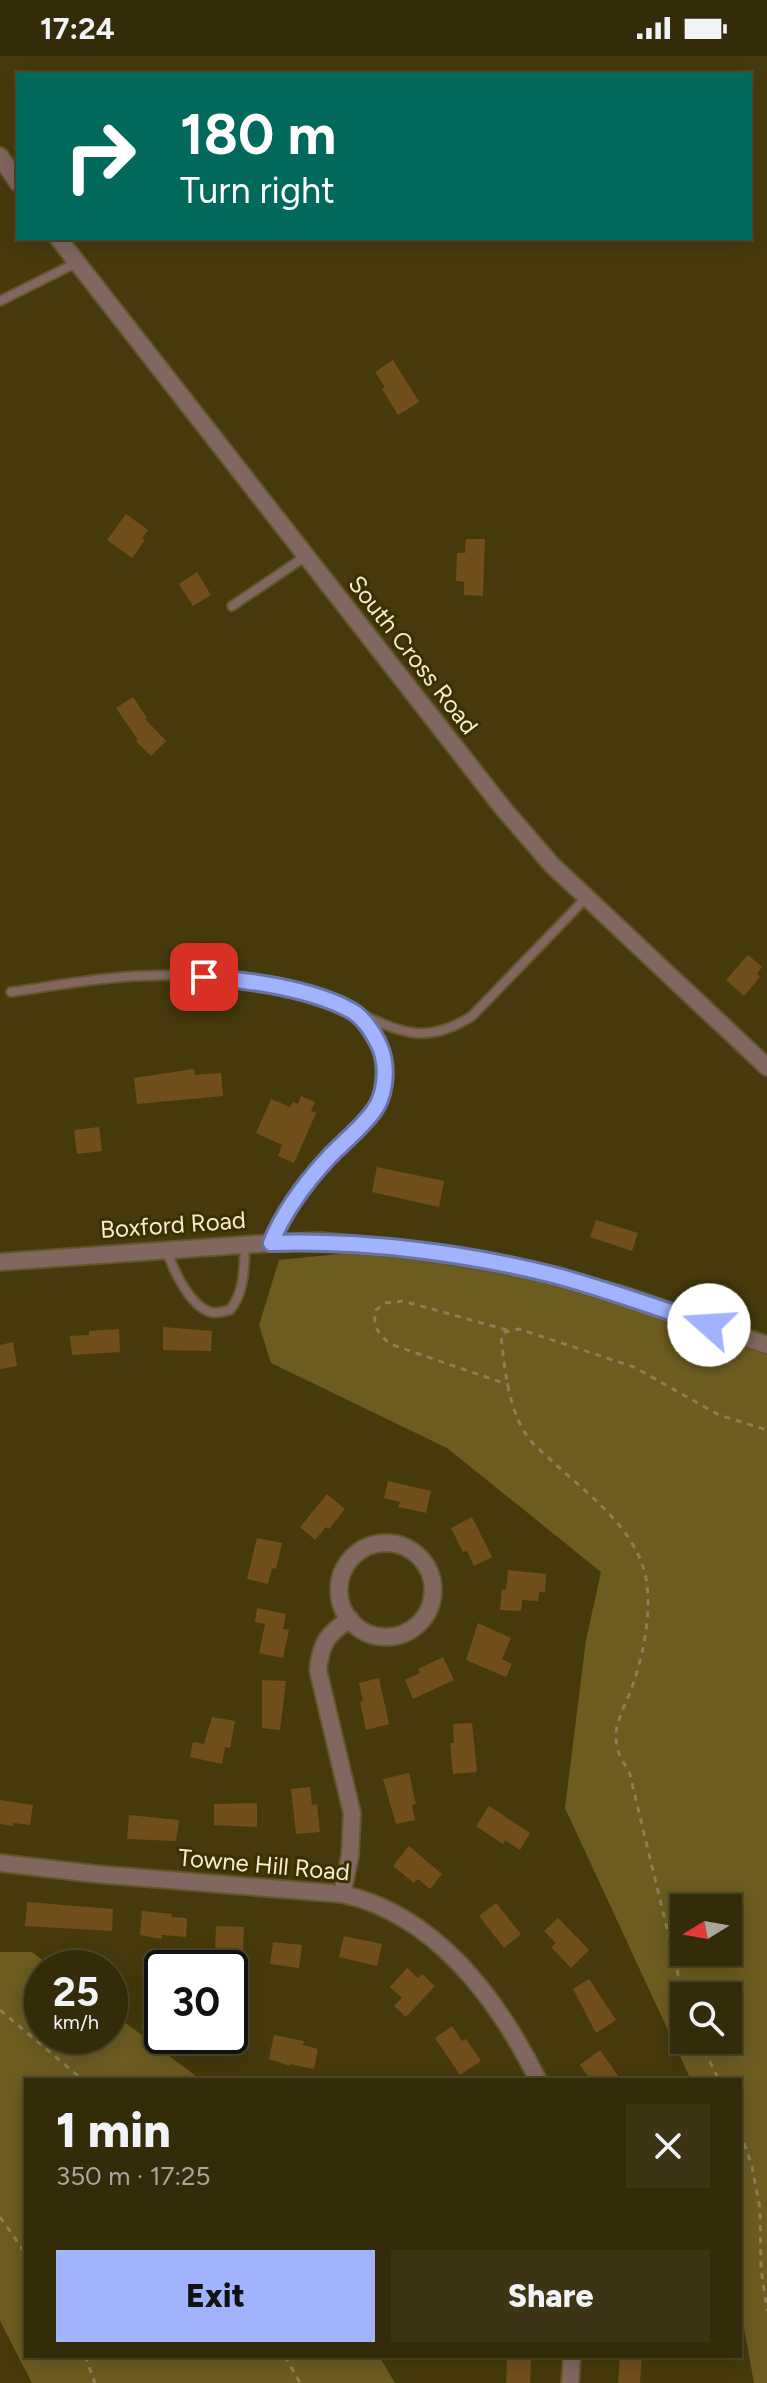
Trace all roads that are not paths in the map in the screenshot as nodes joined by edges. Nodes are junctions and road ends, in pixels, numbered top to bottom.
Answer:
1 (0, 156) edge
2 (10, 181) edge
3 (59, 240) edge
4 (76, 263) junction
5 (0, 301) edge
6 (306, 556) junction
7 (232, 606) dead end
8 (586, 898) junction
9 (11, 992) dead end
10 (355, 1012) junction
11 (763, 1057) edge
12 (271, 1243) junction
13 (245, 1245) junction
14 (167, 1250) junction
15 (0, 1262) edge
16 (767, 1345) edge
17 (350, 1619) junction
18 (0, 1863) edge
19 (342, 1894) junction
20 (535, 2078) edge
21 (572, 2358) edge
22 (570, 2383) edge

1 - 2 street
3 - 4 street, South Cross Road
4 - 5 lane
4 - 6 street, South Cross Road
6 - 7 lane
6 - 8 street, South Cross Road
8 - 10 lane
8 - 11 street, South Cross Road
9 - 10 lane
10 - 12 lane
12 - 13 street, Boxford Road
12 - 16 street, Boxford Road
13 - 14 street, Boxford Road
13 - 14 lane
14 - 15 street, Boxford Road
17 - 17 street
17 - 19 street
18 - 19 street, Towne Hill Road
19 - 20 street, Towne Hill Road
21 - 22 street

